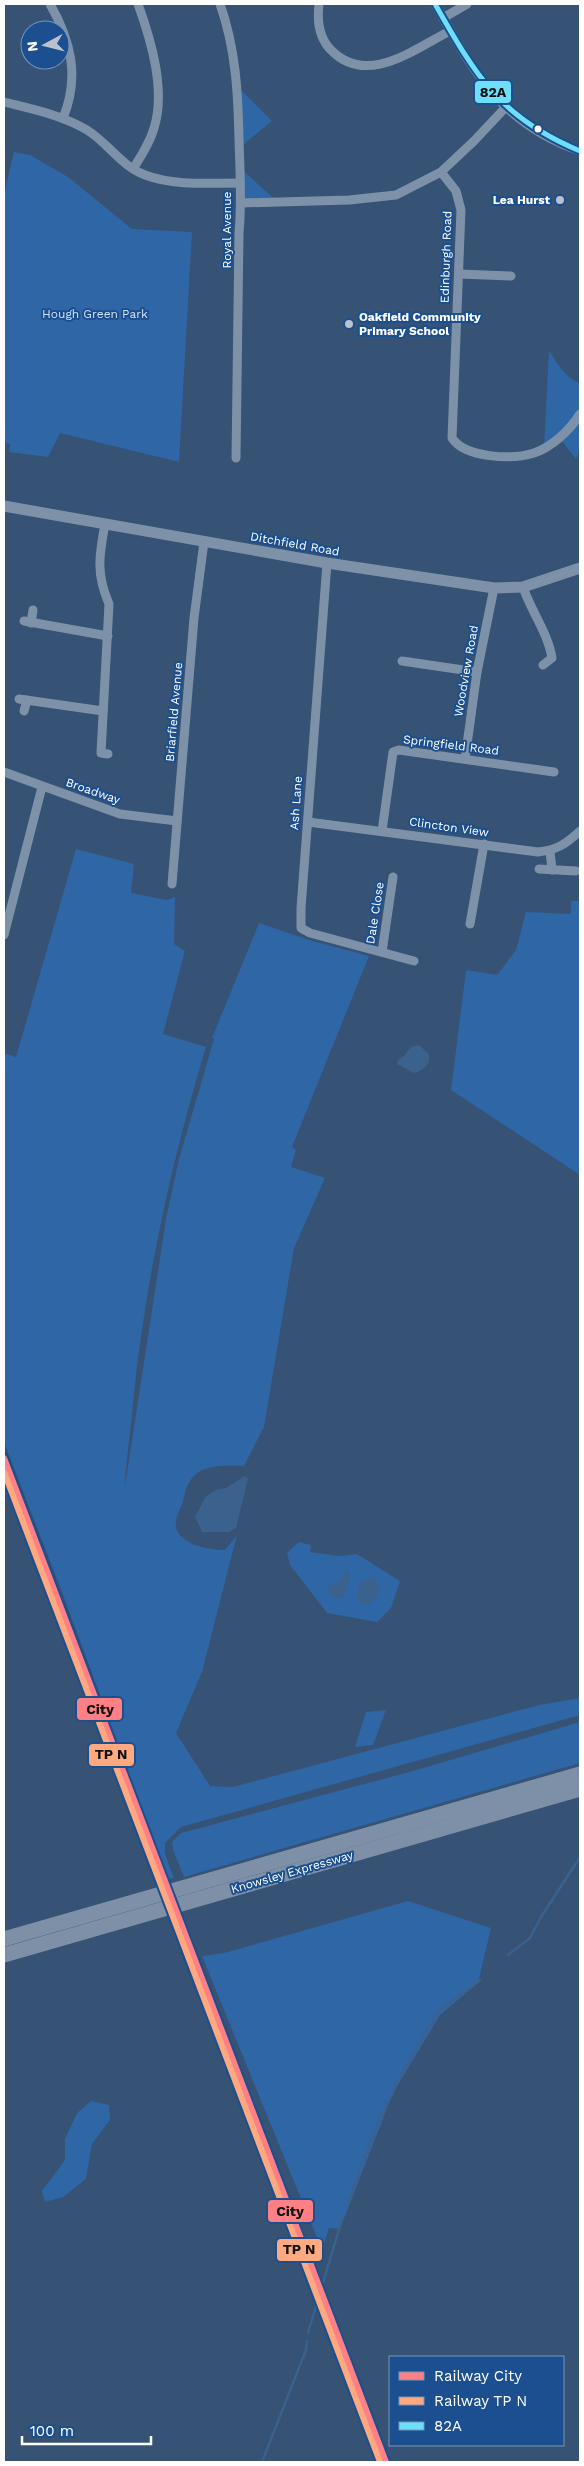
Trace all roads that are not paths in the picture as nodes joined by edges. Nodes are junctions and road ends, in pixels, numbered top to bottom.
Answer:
1 (50, 4) edge
2 (138, 4) edge
3 (220, 4) edge
4 (319, 4) edge
5 (435, 4) edge
6 (467, 4) edge
7 (443, 18) junction
8 (450, 31) junction
9 (4, 102) edge
10 (505, 108) junction
11 (64, 118) junction
12 (580, 151) edge
13 (133, 169) junction
14 (441, 172) junction
15 (240, 183) junction
16 (242, 203) junction
17 (459, 274) junction
18 (511, 276) dead end
19 (580, 414) edge
20 (236, 458) dead end
21 (4, 506) edge
22 (105, 524) junction
23 (204, 542) junction
24 (327, 563) junction
25 (580, 568) edge
26 (523, 587) junction
27 (494, 588) junction
28 (33, 610) dead end
29 (108, 636) junction
30 (402, 661) dead end
31 (542, 665) dead end
32 (477, 672) junction
33 (24, 711) dead end
34 (103, 711) junction
35 (108, 754) dead end
36 (465, 759) junction
37 (4, 772) edge
38 (554, 772) dead end
39 (42, 787) junction
40 (178, 821) junction
41 (308, 822) junction
42 (382, 831) junction
43 (580, 831) edge
44 (484, 844) junction
45 (550, 851) junction
46 (539, 869) dead end
47 (552, 870) junction
48 (576, 871) dead end
49 (393, 877) dead end
50 (172, 884) dead end
51 (470, 924) dead end
52 (4, 936) edge
53 (382, 952) junction
54 (414, 961) dead end
55 (580, 1774) edge
56 (580, 1789) edge
57 (201, 1890) junction
58 (139, 1908) junction
59 (4, 1939) edge
60 (4, 1955) edge

1 - 11 street
2 - 13 street
3 - 15 street, Royal Avenue
4 - 8 street
5 - 7 street
6 - 7 street
7 - 8 street
8 - 10 street
9 - 11 street
10 - 12 street
10 - 14 street
11 - 13 street
13 - 15 street
14 - 16 street
14 - 17 street, Edinburgh Road
15 - 16 street, Royal Avenue
16 - 20 street, Royal Avenue
17 - 18 street
17 - 19 street, Edinburgh Road
21 - 22 street, Ditchfield Road
22 - 23 street, Ditchfield Road
22 - 29 street
23 - 24 street, Ditchfield Road
23 - 40 street, Briarfield Avenue
24 - 27 street, Ditchfield Road
24 - 41 street, Ash Lane
25 - 26 street, Ditchfield Road
26 - 27 street, Ditchfield Road
26 - 31 street
27 - 32 street, Woodview Road
28 - 29 street
29 - 34 street
30 - 32 street
32 - 36 street, Woodview Road
33 - 34 street
34 - 35 street
36 - 38 street, Springfield Road
36 - 42 street, Springfield Road
37 - 39 street, Broadway
39 - 40 street, Broadway
39 - 52 street
40 - 50 street, Briarfield Avenue
41 - 42 street, Clincton View
41 - 53 street, Ash Lane
42 - 44 street, Clincton View
43 - 45 street
44 - 45 street, Clincton View
44 - 51 street
45 - 47 street
46 - 47 street
47 - 48 street
49 - 53 street, Dale Close
53 - 54 street, Ash Lane
55 - 57 highway, Knowsley Expressway
56 - 57 highway, Knowsley Expressway
57 - 58 highway, Knowsley Expressway
58 - 59 highway, Knowsley Expressway
58 - 60 highway, Knowsley Expressway

